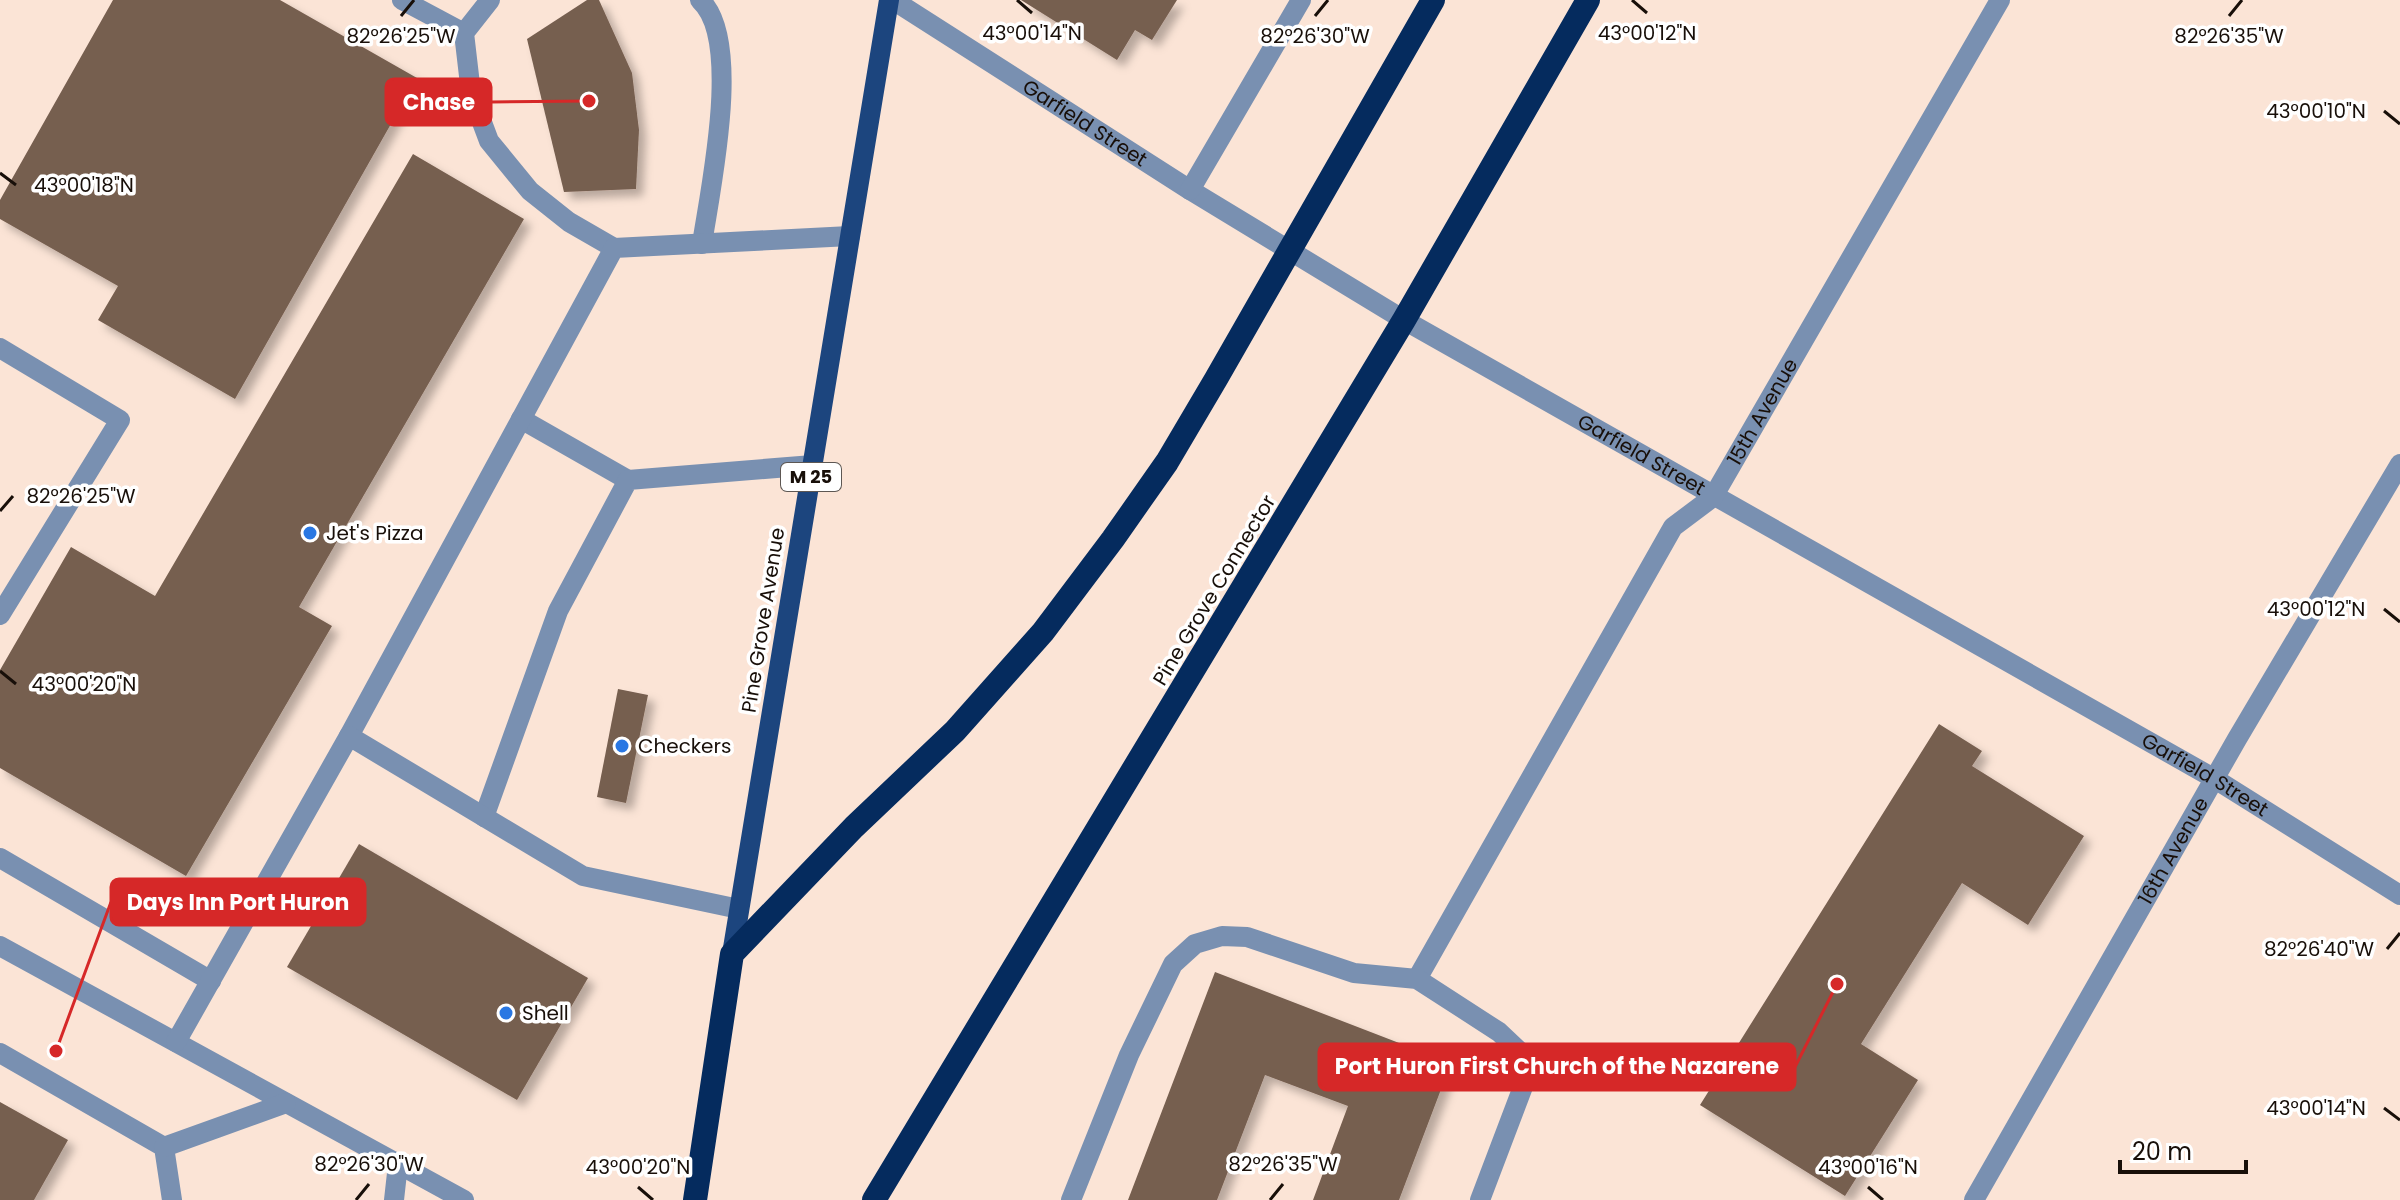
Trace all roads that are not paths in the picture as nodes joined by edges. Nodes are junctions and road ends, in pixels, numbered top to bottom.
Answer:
1 (402, 0) edge
2 (490, 0) edge
3 (700, 0) edge
4 (891, 0) edge
5 (1301, 0) edge
6 (1433, 0) edge
7 (1588, 0) edge
8 (2000, 0) edge
9 (464, 33) junction
10 (1190, 190) junction
11 (850, 236) junction
12 (702, 244) junction
13 (614, 248) junction
14 (1291, 250) junction
15 (1404, 320) junction
16 (0, 348) edge
17 (521, 419) junction
18 (2400, 464) edge
19 (813, 465) junction
20 (628, 480) junction
21 (1713, 497) junction
22 (0, 615) edge
23 (349, 736) junction
24 (2215, 779) junction
25 (484, 817) junction
26 (0, 858) edge
27 (2400, 895) edge
28 (739, 909) junction
29 (0, 946) edge
30 (732, 954) junction
31 (1417, 979) junction
32 (211, 981) junction
33 (176, 1042) junction
34 (0, 1053) edge
35 (286, 1103) junction
36 (164, 1147) junction
37 (398, 1164) junction
38 (172, 1200) edge
39 (394, 1200) edge
40 (464, 1200) edge
41 (695, 1200) edge
42 (874, 1200) edge
43 (1071, 1200) edge
44 (1480, 1200) edge
45 (1974, 1200) edge

1 - 9 street
2 - 9 street
3 - 12 street
4 - 10 street, Garfield Street
4 - 11 main road, Pine Grove Avenue / M 25
5 - 10 street
6 - 14 highway
7 - 15 highway, Pine Grove Connector
8 - 21 street, 15th Avenue
9 - 13 street
10 - 14 street, Garfield Street
11 - 12 street
11 - 19 main road, Pine Grove Avenue / M 25
12 - 13 street
13 - 17 street
14 - 15 street, Garfield Street
14 - 30 highway
15 - 21 street, Garfield Street
15 - 42 highway, Pine Grove Connector
16 - 22 street
17 - 20 street
17 - 23 street
18 - 24 street, 16th Avenue
19 - 20 street
19 - 28 main road, Pine Grove Avenue / M 25
20 - 25 street
21 - 24 street, Garfield Street
21 - 31 street, 15th Avenue
23 - 25 street
23 - 32 street
24 - 27 street, Garfield Street
24 - 45 street, 16th Avenue
25 - 28 street
26 - 32 street
28 - 30 main road, Pine Grove Avenue / M 25
29 - 33 street
30 - 41 highway, Pine Grove Avenue / M 25
31 - 43 street
31 - 44 street
32 - 33 street
33 - 35 street
34 - 36 street
35 - 36 street
35 - 37 street
36 - 38 street
37 - 39 street
37 - 40 street

